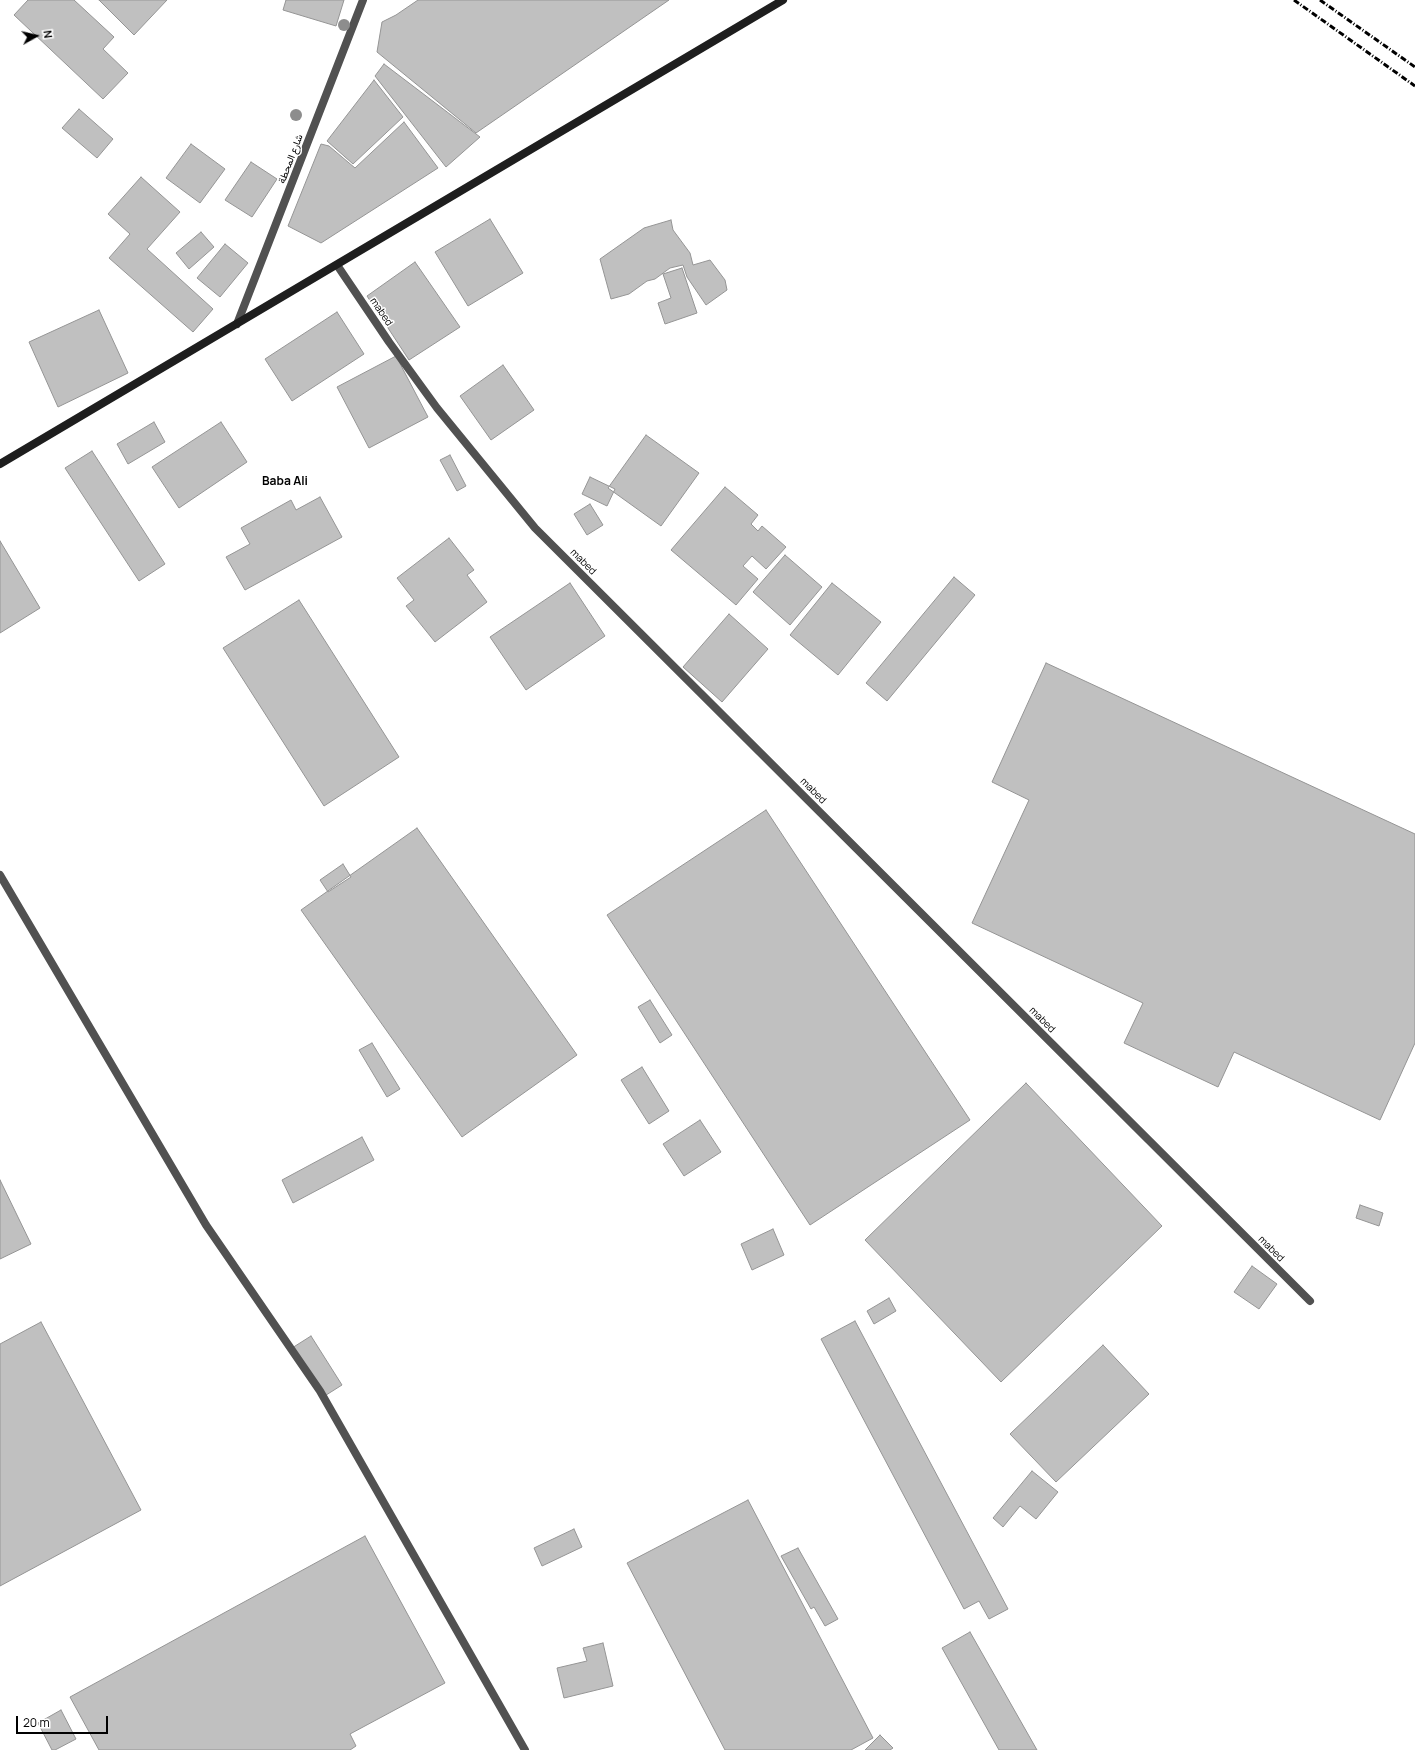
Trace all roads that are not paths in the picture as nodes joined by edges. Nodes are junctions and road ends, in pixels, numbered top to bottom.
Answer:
1 (363, 0) edge
2 (783, 0) edge
3 (337, 265) junction
4 (237, 324) junction
5 (0, 464) edge
6 (0, 874) edge
7 (1310, 1301) dead end
8 (525, 1750) edge

1 - 4 street, شارع المحطة
2 - 3 main road
3 - 4 main road
3 - 7 street, mabed
4 - 5 main road
6 - 8 street

